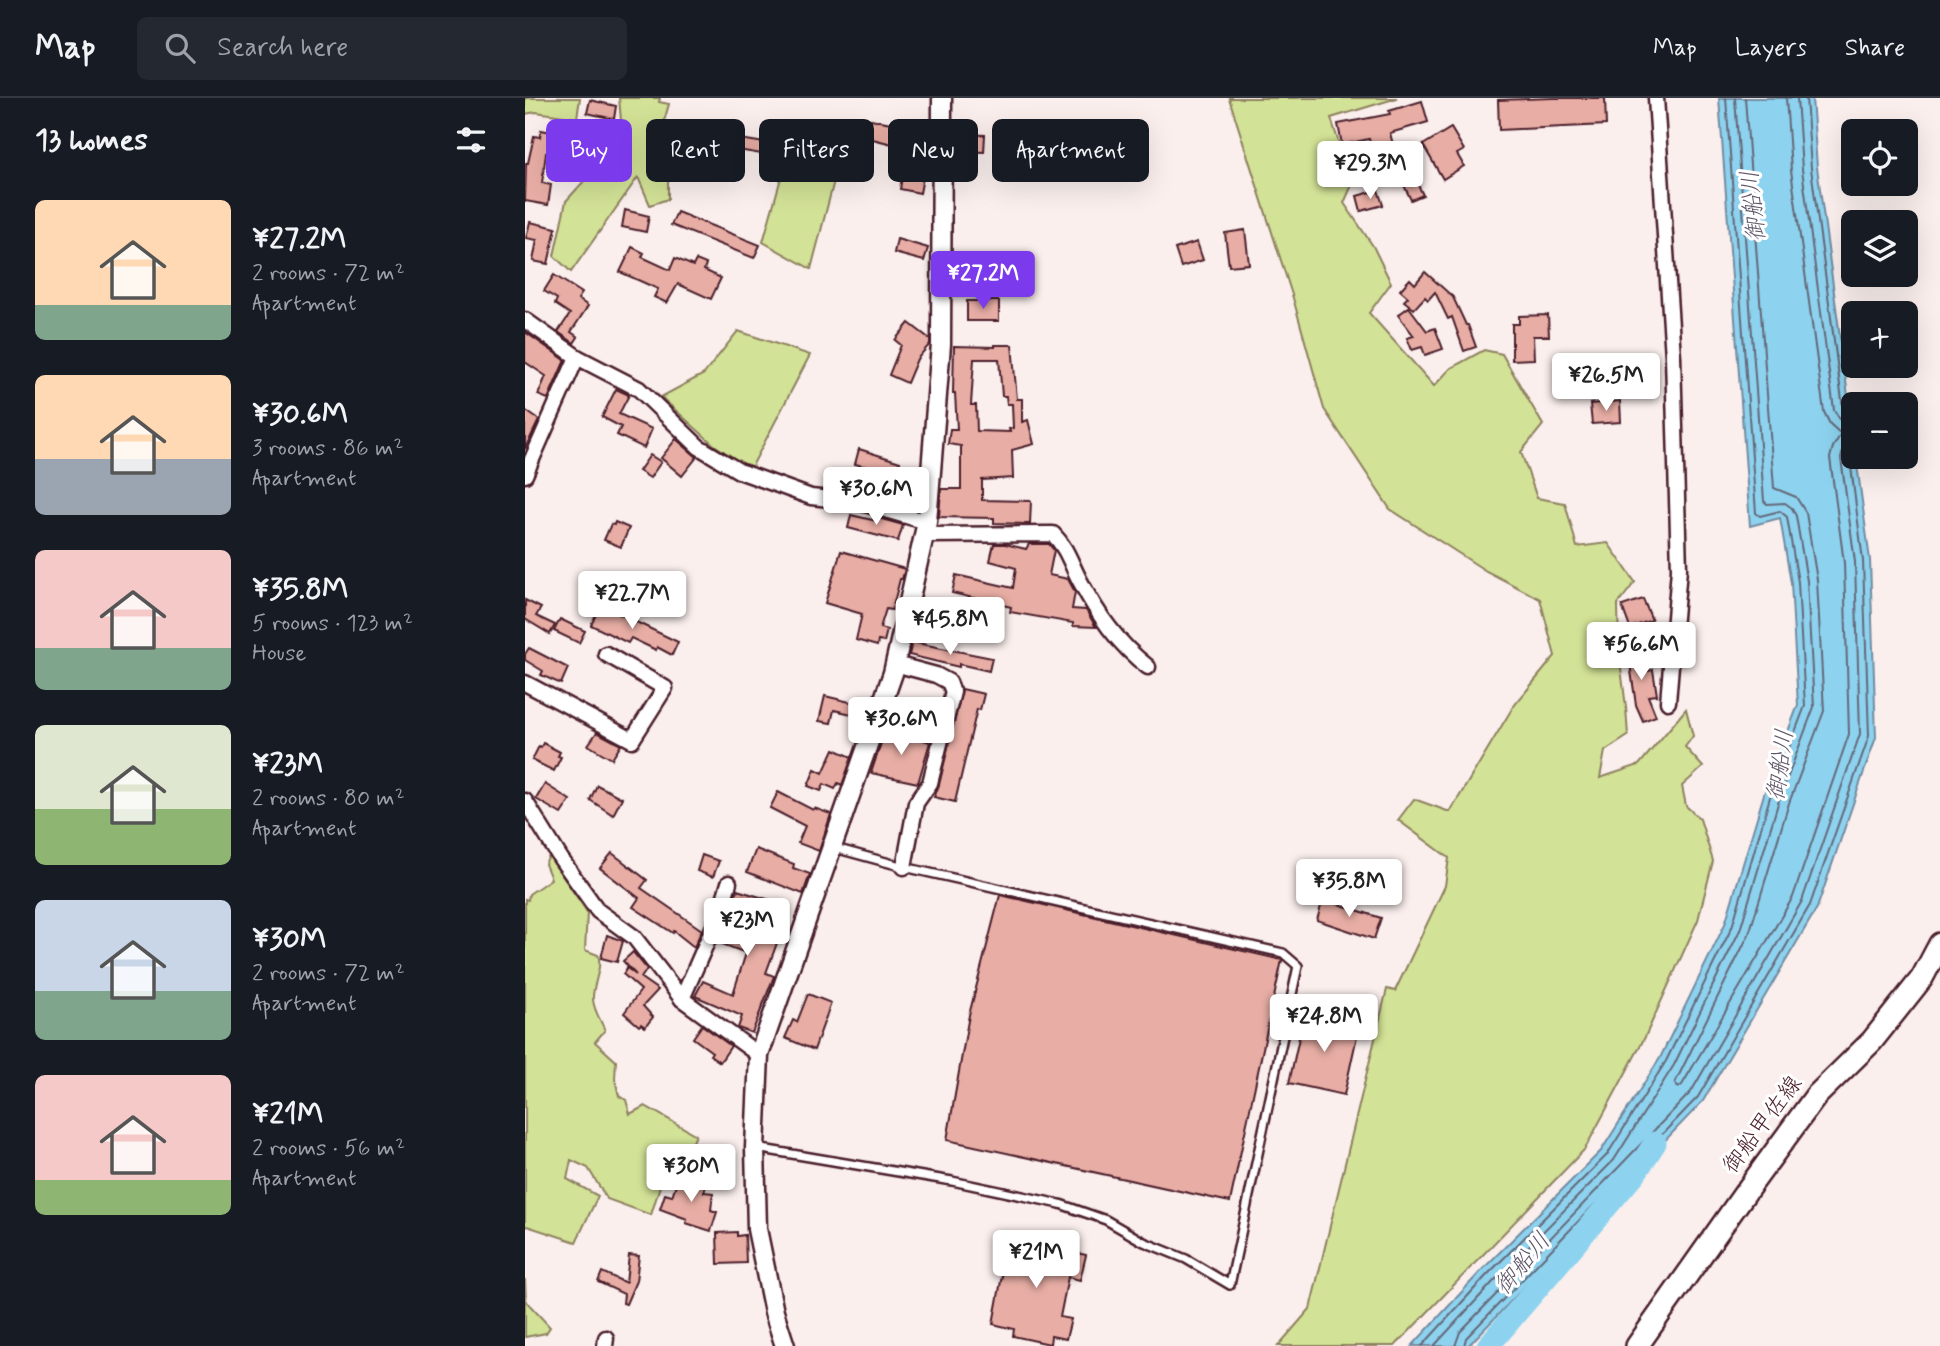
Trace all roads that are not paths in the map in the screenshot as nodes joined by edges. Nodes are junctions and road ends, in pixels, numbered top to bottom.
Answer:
1 (942, 98) edge
2 (1656, 98) edge
3 (525, 320) edge
4 (577, 357) junction
5 (525, 475) edge
6 (926, 528) junction
7 (606, 654) dead end
8 (895, 664) junction
9 (1148, 667) dead end
10 (525, 683) edge
11 (1668, 702) dead end
12 (525, 801) edge
13 (831, 847) junction
14 (904, 867) junction
15 (729, 883) dead end
16 (1940, 944) edge
17 (682, 999) junction
18 (759, 1055) junction
19 (755, 1148) junction
20 (785, 1346) edge
21 (1637, 1346) edge

1 - 6 street
2 - 11 street
3 - 4 street
4 - 5 street
4 - 6 street
6 - 8 street
6 - 9 street
7 - 10 street
8 - 13 street
8 - 14 street
12 - 17 street
13 - 14 lane
13 - 18 street
14 - 19 lane
15 - 17 street
16 - 21 main road, 御船甲佐線
17 - 18 street
18 - 19 street
19 - 20 street

